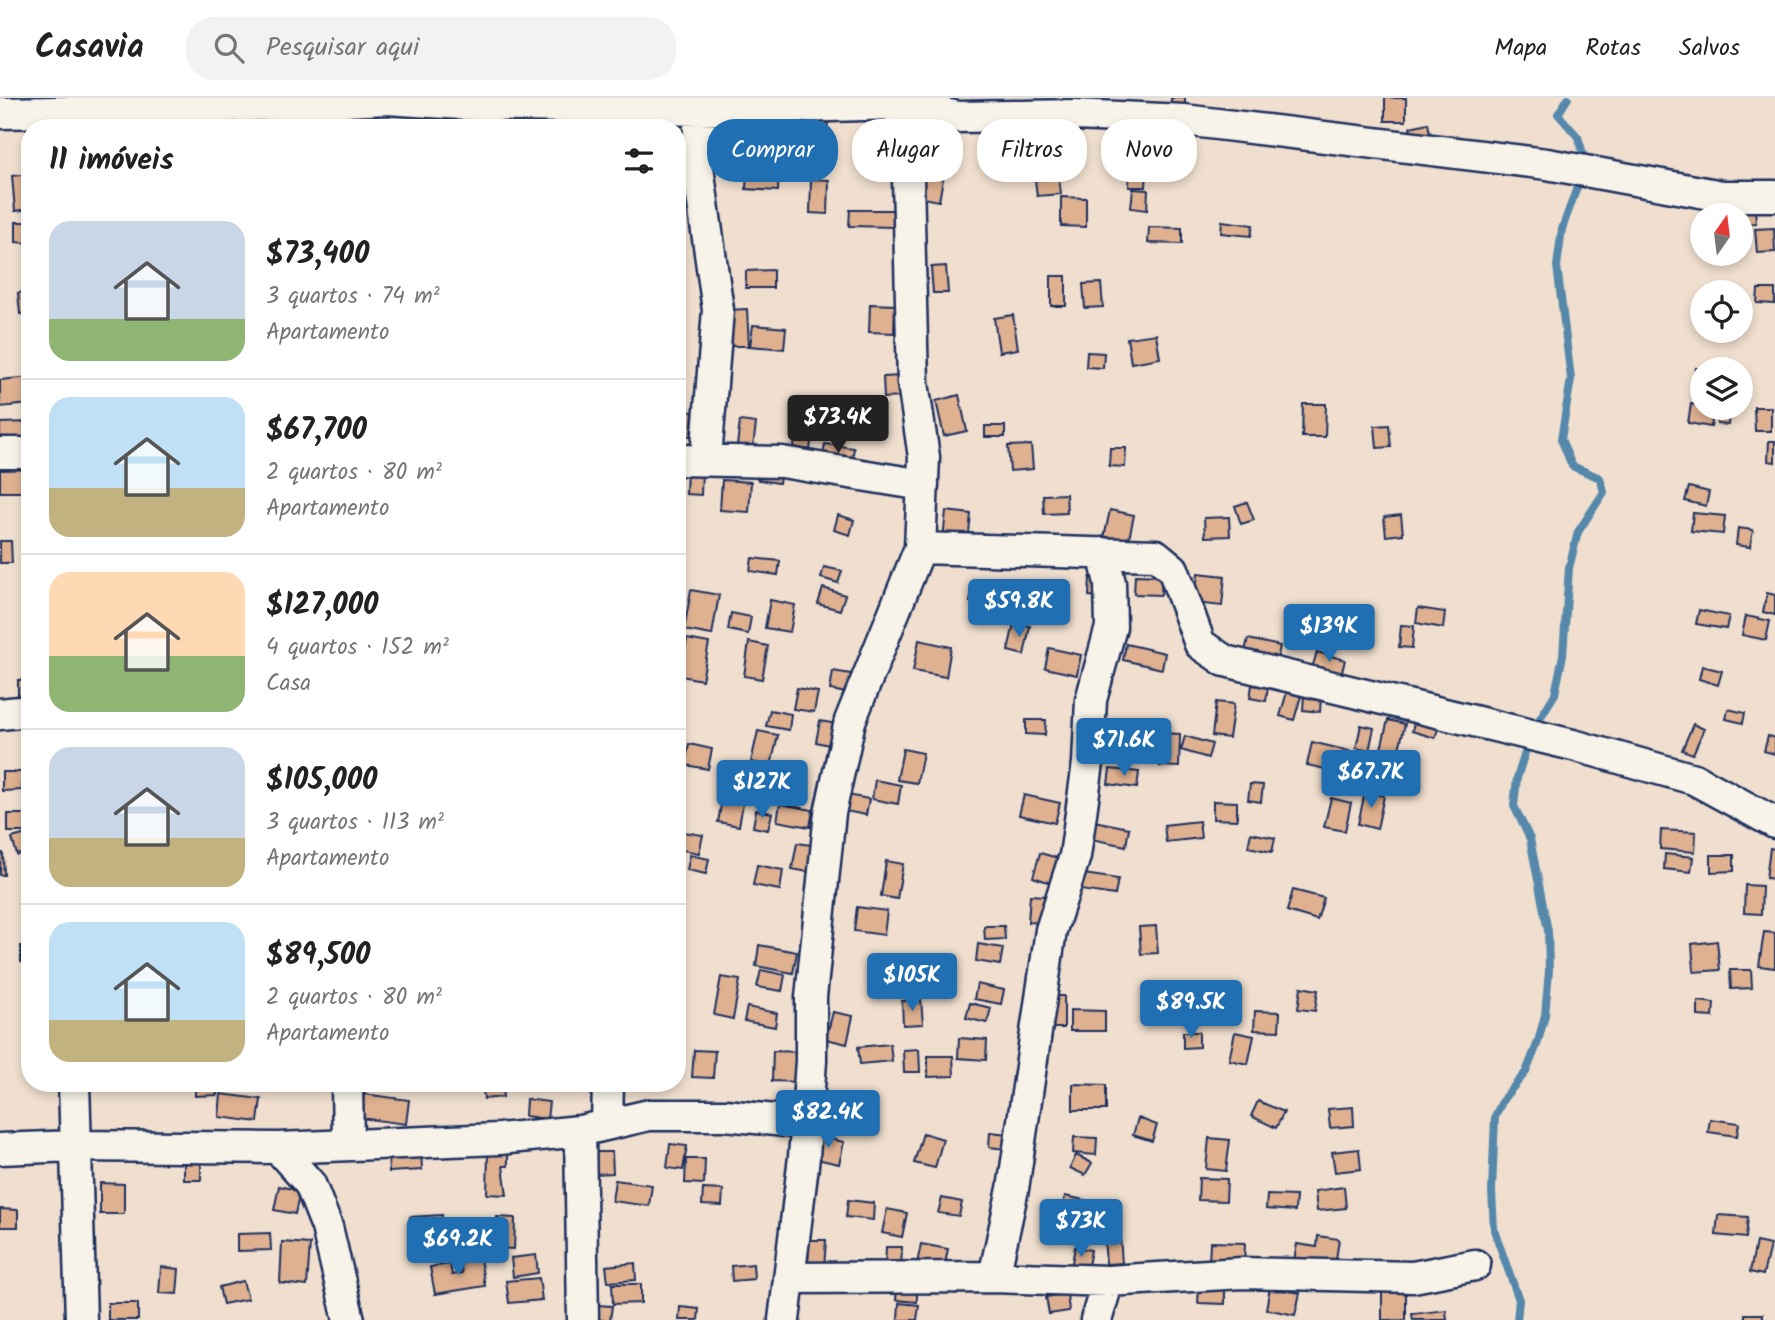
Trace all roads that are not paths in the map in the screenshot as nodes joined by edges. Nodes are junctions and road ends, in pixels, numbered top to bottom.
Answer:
1 (387, 98) edge
2 (898, 101) edge
3 (700, 104) edge
4 (476, 110) edge
5 (157, 111) edge
6 (0, 113) edge
7 (39, 119) edge
8 (1775, 196) edge
9 (0, 453) edge
10 (21, 453) edge
11 (692, 459) edge
12 (923, 485) junction
13 (920, 548) junction
14 (1103, 554) junction
15 (21, 712) edge
16 (0, 714) edge
17 (1775, 823) edge
18 (74, 1092) edge
19 (347, 1092) edge
20 (605, 1092) edge
21 (805, 1124) junction
22 (593, 1128) junction
23 (348, 1144) junction
24 (74, 1146) junction
25 (278, 1148) junction
26 (0, 1149) edge
27 (1475, 1265) dead end
28 (994, 1277) junction
29 (789, 1278) junction
30 (1108, 1281) junction
31 (81, 1320) edge
32 (349, 1320) edge
33 (583, 1320) edge
34 (784, 1320) edge
35 (1096, 1320) edge

1 - 4 street
1 - 5 street
2 - 3 street
2 - 8 street
2 - 12 street
3 - 4 street
3 - 11 street
5 - 7 street
6 - 7 street
9 - 10 street
11 - 12 street
12 - 13 street
13 - 14 street
13 - 21 street
14 - 17 street
14 - 28 street
15 - 16 street
18 - 24 street
19 - 23 street
20 - 22 street
21 - 22 street
21 - 29 street
22 - 23 street
22 - 33 street
23 - 25 street
24 - 25 street
24 - 26 street
24 - 31 street
25 - 32 street
27 - 30 street
28 - 29 street
28 - 30 street
29 - 34 street
30 - 35 street

